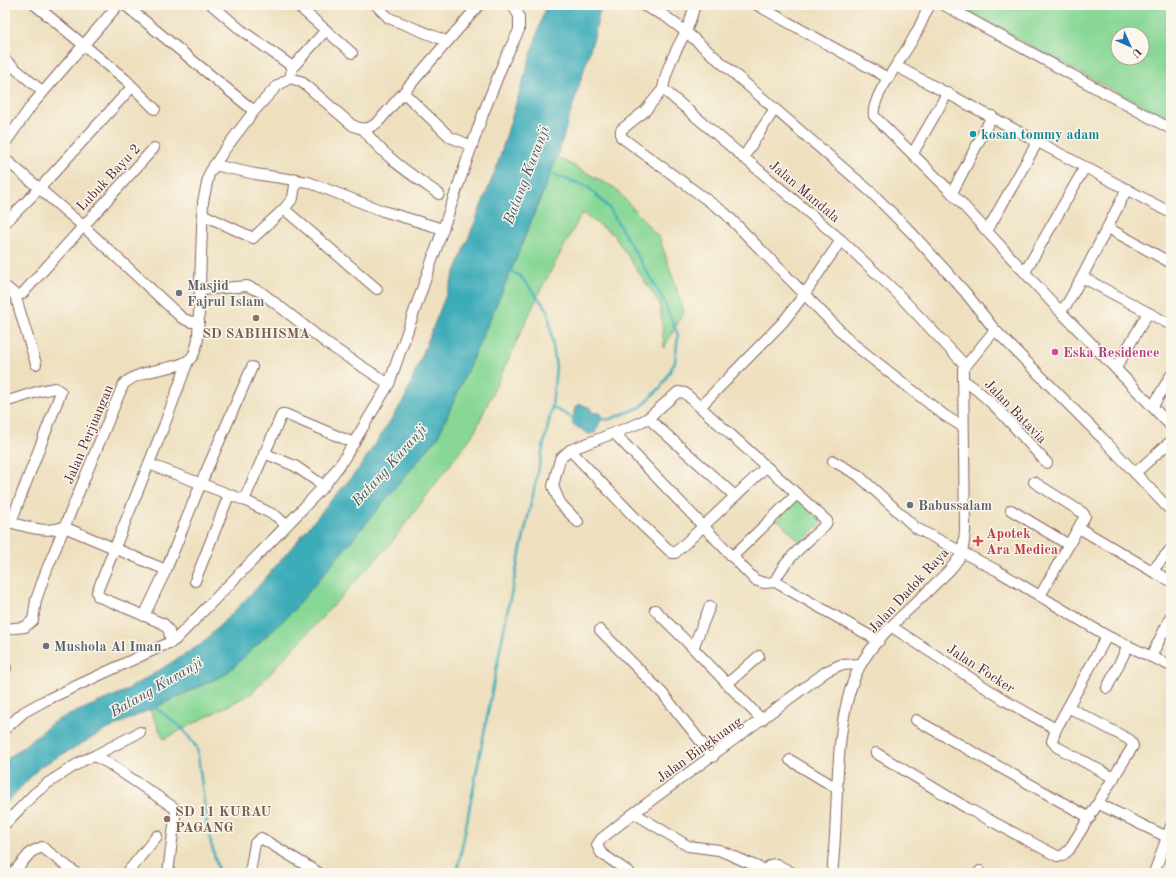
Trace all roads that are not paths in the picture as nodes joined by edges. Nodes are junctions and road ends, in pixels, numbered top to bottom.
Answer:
1 (35, 5) edge
2 (118, 5) edge
3 (125, 5) edge
4 (212, 5) edge
5 (297, 5) edge
6 (376, 5) edge
7 (513, 5) edge
8 (642, 5) edge
9 (695, 5) edge
10 (757, 5) edge
11 (930, 5) edge
12 (944, 5) edge
13 (476, 6) edge
14 (326, 30) junction
15 (686, 32) junction
16 (446, 41) junction
17 (84, 46) junction
18 (352, 53) dead end
19 (5, 60) edge
20 (896, 66) junction
21 (293, 67) junction
22 (290, 78) junction
23 (888, 78) junction
24 (132, 87) junction
25 (663, 89) junction
26 (43, 92) junction
27 (948, 92) junction
28 (404, 93) junction
29 (155, 109) dead end
30 (774, 110) junction
31 (254, 111) junction
32 (992, 116) junction
33 (1171, 129) edge
34 (364, 130) junction
35 (1038, 141) junction
36 (5, 144) edge
37 (472, 146) junction
38 (154, 148) dead end
39 (913, 153) junction
40 (5, 158) edge
41 (743, 158) junction
42 (214, 165) junction
43 (1085, 167) junction
44 (296, 179) junction
45 (39, 189) junction
46 (1127, 189) junction
47 (952, 193) junction
48 (439, 194) dead end
49 (284, 209) junction
50 (1171, 213) edge
51 (202, 214) junction
52 (5, 223) edge
53 (83, 226) junction
54 (1108, 228) junction
55 (442, 229) junction
56 (987, 232) junction
57 (841, 240) junction
58 (1171, 263) edge
59 (1025, 272) junction
60 (1082, 278) junction
61 (5, 286) edge
62 (376, 289) dead end
63 (201, 290) junction
64 (15, 294) junction
65 (804, 295) junction
66 (1060, 311) junction
67 (1148, 313) junction
68 (199, 321) junction
69 (1171, 325) edge
70 (995, 330) junction
71 (188, 360) junction
72 (36, 364) dead end
73 (965, 365) junction
74 (252, 367) dead end
75 (1116, 368) junction
76 (1171, 375) edge
77 (963, 380) junction
78 (389, 384) junction
79 (5, 402) edge
80 (1153, 406) junction
81 (700, 407) junction
82 (648, 418) junction
83 (1171, 426) edge
84 (963, 427) junction
85 (615, 434) junction
86 (1171, 441) edge
87 (354, 443) junction
88 (570, 450) junction
89 (264, 453) junction
90 (833, 461) dead end
91 (1047, 463) dead end
92 (148, 464) junction
93 (766, 467) junction
94 (1135, 473) junction
95 (1034, 482) dead end
96 (201, 483) junction
97 (324, 486) junction
98 (797, 494) junction
99 (229, 495) junction
100 (735, 496) junction
101 (244, 500) junction
102 (1011, 510) dead end
103 (1171, 511) edge
104 (8, 521) edge
105 (578, 522) dead end
106 (286, 525) junction
107 (703, 526) junction
108 (64, 527) junction
109 (1079, 528) junction
110 (1069, 545) junction
111 (115, 548) junction
112 (1171, 549) edge
113 (962, 551) junction
114 (732, 557) junction
115 (166, 570) junction
116 (1152, 571) junction
117 (195, 581) dead end
118 (1171, 581) edge
119 (775, 582) junction
120 (1040, 596) junction
121 (710, 606) dead end
122 (655, 610) dead end
123 (144, 616) junction
124 (1171, 616) edge
125 (892, 627) junction
126 (5, 629) edge
127 (600, 630) dead end
128 (1107, 636) junction
129 (879, 641) junction
130 (171, 642) junction
131 (1128, 646) junction
132 (693, 648) junction
133 (759, 656) dead end
134 (1151, 657) junction
135 (861, 664) junction
136 (1171, 666) edge
137 (727, 684) junction
138 (1108, 688) dead end
139 (1068, 707) junction
140 (762, 720) junction
141 (916, 720) dead end
142 (6, 726) edge
143 (1056, 729) junction
144 (140, 732) dead end
145 (876, 753) dead end
146 (94, 756) junction
147 (713, 756) junction
148 (790, 760) dead end
149 (1114, 778) junction
150 (838, 788) junction
151 (1099, 804) junction
152 (634, 813) junction
153 (1090, 818) junction
154 (5, 824) edge
155 (1171, 826) edge
156 (157, 836) dead end
157 (1168, 841) edge
158 (764, 872) edge
159 (835, 872) edge
160 (13, 873) edge
161 (76, 873) edge
162 (127, 873) edge
163 (168, 873) edge
164 (250, 873) edge
165 (319, 873) edge
166 (630, 873) edge
167 (793, 873) edge
168 (1154, 873) edge

1 - 17 street
2 - 17 street
3 - 31 street
4 - 21 street
5 - 14 street
6 - 16 street
7 - 37 street
8 - 15 street
9 - 15 street
10 - 23 street
11 - 20 street
12 - 33 street
13 - 16 street
14 - 18 street
14 - 21 street
15 - 25 street
15 - 30 street
16 - 28 street
17 - 24 street
17 - 26 street
19 - 26 street
20 - 23 street
20 - 27 street
21 - 22 street
22 - 31 street
22 - 34 street
23 - 39 street
24 - 29 street
24 - 45 street
25 - 41 street, Jalan Mandala
25 - 65 street
26 - 36 street
27 - 32 street
27 - 39 street
28 - 34 street
28 - 37 street
30 - 41 street
30 - 70 street
31 - 42 street
32 - 35 street
32 - 47 street
34 - 48 street
35 - 43 street
35 - 56 street
37 - 55 street
38 - 53 street, Lubuk Bayu 2
39 - 47 street
40 - 45 street
41 - 57 street, Jalan Mandala
42 - 44 street
42 - 51 street
43 - 46 street
43 - 59 street
44 - 49 street
44 - 55 street
45 - 52 street
45 - 53 street
46 - 50 street
46 - 54 street
47 - 56 street
49 - 51 street
49 - 62 street
51 - 63 street
53 - 64 street, Lubuk Bayu 2
53 - 68 street
54 - 58 street
54 - 60 street
55 - 78 street
56 - 59 street
57 - 65 street
57 - 73 street, Jalan Mandala
59 - 66 street
60 - 66 street
60 - 67 street
61 - 64 street
63 - 68 street
63 - 78 street
64 - 72 street
65 - 81 street
65 - 84 street
66 - 75 street
67 - 69 street
67 - 75 street
68 - 71 street
70 - 73 street
70 - 94 street
71 - 92 street
71 - 108 street, Jalan Perjuangan
73 - 77 street, Jalan Dadok Raya
74 - 96 street
75 - 80 street
76 - 80 street
77 - 84 street, Jalan Dadok Raya
77 - 91 street, Jalan Batavia
78 - 87 street
79 - 104 street
80 - 83 street
81 - 82 street
81 - 93 street
82 - 85 street
82 - 100 street
84 - 113 street, Jalan Dadok Raya
85 - 88 street
85 - 107 street
86 - 94 street
87 - 89 street
87 - 97 street
88 - 105 street
88 - 107 street
89 - 97 street
89 - 101 street
90 - 113 street
92 - 96 street
92 - 111 street
93 - 98 street
93 - 100 street
94 - 103 street
95 - 109 street
96 - 99 street
96 - 115 street
97 - 106 street
98 - 114 street
98 - 119 street
99 - 101 street
99 - 117 street
100 - 107 street
101 - 106 street
102 - 110 street
104 - 108 street
106 - 130 street
107 - 114 street
108 - 111 street
108 - 126 street, Jalan Perjuangan
109 - 110 street
109 - 116 street
110 - 120 street
111 - 115 street
111 - 123 street
112 - 116 street
113 - 120 street
113 - 125 street, Jalan Dadok Raya
114 - 119 street
115 - 123 street
116 - 118 street
119 - 129 street
120 - 128 street
121 - 132 street
122 - 132 street
123 - 130 street
124 - 134 street
125 - 129 street, Jalan Dadok Raya
125 - 143 street, Jalan Focker
127 - 147 street
128 - 131 street
128 - 139 street
129 - 135 street, Jalan Dadok Raya
130 - 142 street
131 - 134 street
131 - 138 street
132 - 137 street
133 - 137 street
134 - 136 street
135 - 140 street, Jalan Bingkuang
135 - 150 street, Jalan Dadok Raya
137 - 140 street
139 - 143 street
139 - 149 street
140 - 147 street, Jalan Bingkuang
141 - 153 street
143 - 149 street
144 - 146 street
145 - 153 street
146 - 154 street
146 - 163 street
147 - 152 street, Jalan Bingkuang
148 - 150 street
149 - 151 street
150 - 159 street, Jalan Dadok Raya
151 - 153 street
151 - 157 street
152 - 158 street
152 - 166 street, Jalan Bingkuang
155 - 157 street
156 - 162 street
157 - 168 street
158 - 167 street
160 - 161 street
164 - 165 street

